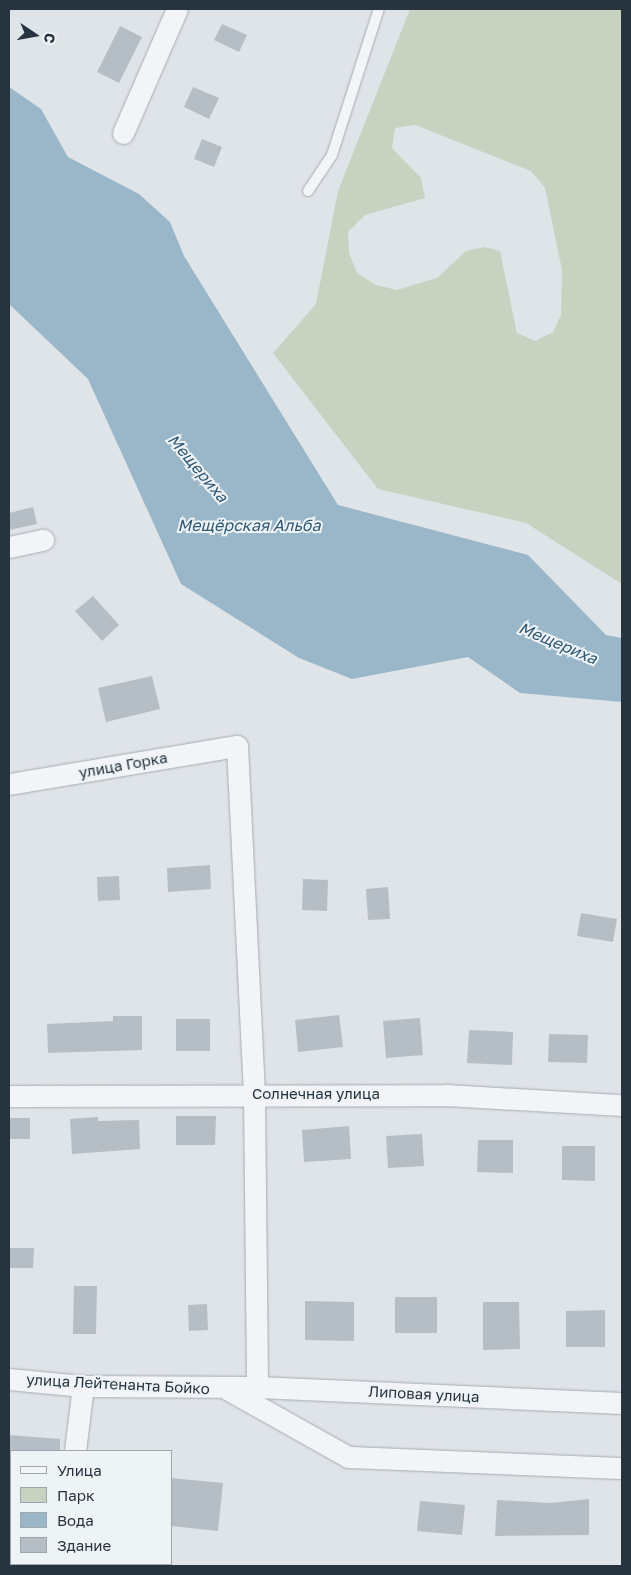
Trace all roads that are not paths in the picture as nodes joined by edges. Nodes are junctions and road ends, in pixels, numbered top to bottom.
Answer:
1 (177, 9) edge
2 (379, 9) edge
3 (123, 134) dead end
4 (308, 191) dead end
5 (43, 540) dead end
6 (9, 547) edge
7 (9, 784) edge
8 (254, 1094) junction
9 (9, 1096) edge
10 (622, 1105) edge
11 (9, 1379) edge
12 (82, 1386) junction
13 (257, 1386) junction
14 (226, 1389) junction
15 (622, 1403) edge
16 (75, 1450) edge
17 (622, 1468) edge

1 - 3 street
2 - 4 lane
5 - 6 street
7 - 8 street, улица Горка
8 - 9 street, Солнечная улица
8 - 10 street, Солнечная улица
8 - 13 street
11 - 12 street, улица Лейтенанта Бойко
12 - 14 street, улица Лейтенанта Бойко
12 - 16 street
13 - 14 street, Липовая улица
13 - 15 street, Липовая улица
14 - 17 street

